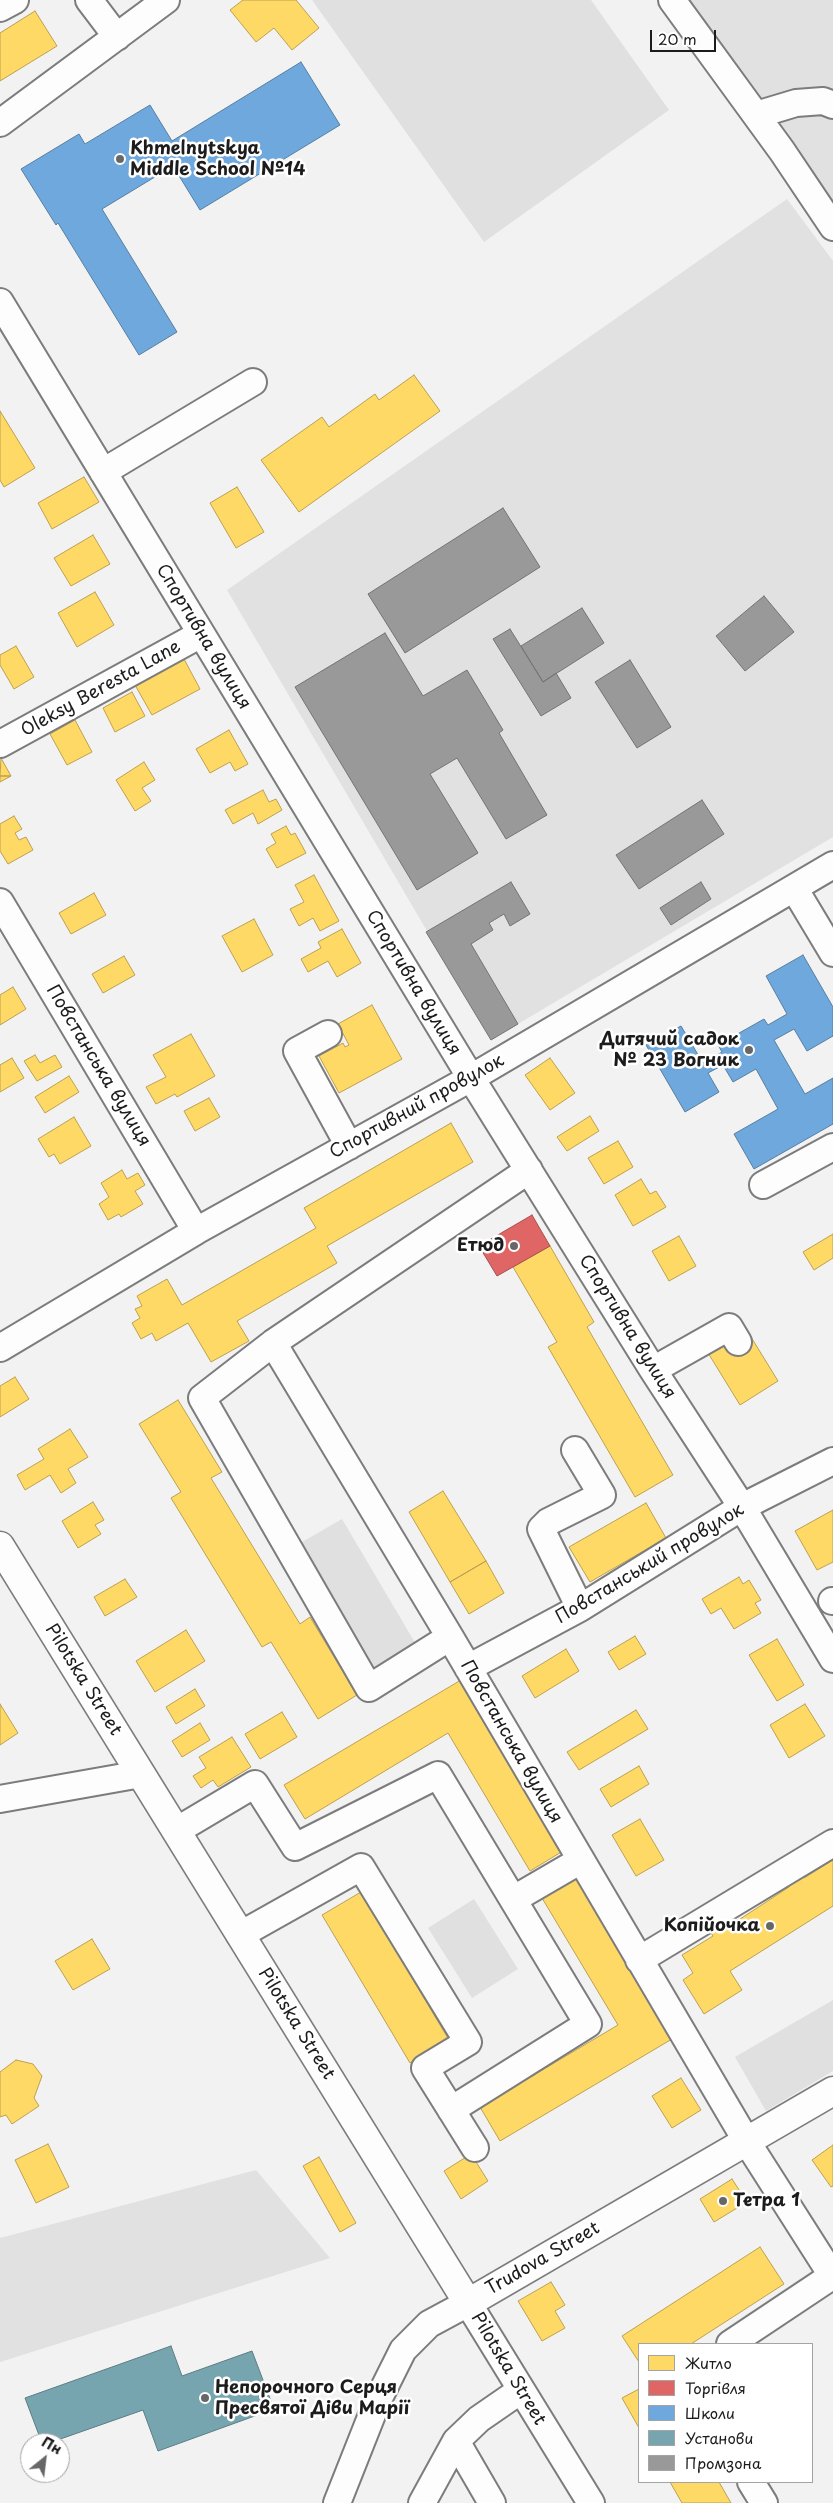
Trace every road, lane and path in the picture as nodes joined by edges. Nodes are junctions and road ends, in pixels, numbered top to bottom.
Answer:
1 (15, 0) edge
2 (89, 0) edge
3 (166, 0) edge
4 (672, 0) edge
5 (0, 8) edge
6 (117, 37) junction
7 (833, 105) edge
8 (756, 115) junction
9 (0, 123) edge
10 (833, 227) edge
11 (0, 302) edge
12 (253, 382) dead end
13 (103, 472) junction
14 (201, 634) junction
15 (0, 744) edge
16 (833, 865) edge
17 (794, 888) junction
18 (0, 902) edge
19 (833, 953) edge
20 (328, 1034) dead end
21 (471, 1078) junction
22 (349, 1146) junction
23 (833, 1146) edge
24 (529, 1170) junction
25 (763, 1186) dead end
26 (196, 1231) junction
27 (738, 1342) dead end
28 (273, 1343) junction
29 (0, 1348) edge
30 (653, 1370) junction
31 (575, 1450) dead end
32 (833, 1461) edge
33 (742, 1507) junction
34 (0, 1546) edge
35 (580, 1608) junction
36 (450, 1637) junction
37 (833, 1659) edge
38 (468, 1668) junction
39 (141, 1774) junction
40 (0, 1800) edge
41 (176, 1830) junction
42 (833, 1843) edge
43 (580, 1860) junction
44 (514, 1899) junction
45 (240, 1934) junction
46 (639, 1960) junction
47 (833, 2091) edge
48 (451, 2110) junction
49 (747, 2142) junction
50 (475, 2148) dead end
51 (833, 2276) edge
52 (468, 2303) junction
53 (732, 2343) edge
54 (521, 2390) junction
55 (456, 2440) junction
56 (752, 2483) edge
57 (337, 2503) edge
58 (422, 2503) edge
59 (492, 2503) edge
60 (591, 2503) edge
61 (764, 2503) edge

1 - 5 street
2 - 6 street
3 - 6 street
4 - 8 street
6 - 9 street
7 - 8 street
8 - 10 street
11 - 13 street, Спортивна вулиця
12 - 13 street
13 - 14 street, Спортивна вулиця
14 - 15 street, Oleksy Beresta Lane
14 - 21 street, Спортивна вулиця
16 - 17 street, Спортивний провулок
17 - 19 street
17 - 21 street, Спортивний провулок
18 - 26 street, Повстанська вулиця
20 - 22 street
21 - 22 street, Спортивний провулок
21 - 24 street, Спортивна вулиця
22 - 26 street, Спортивний провулок
23 - 25 street
24 - 28 street
24 - 30 street, Спортивна вулиця
26 - 29 street, Спортивний провулок
27 - 30 street
28 - 36 street, Повстанська вулиця
28 - 36 street
30 - 33 street, Спортивна вулиця
31 - 35 street
32 - 33 street, Повстанський провулок
33 - 35 street, Повстанський провулок
33 - 37 street, Спортивна вулиця
34 - 39 main road, Pilotska Street
35 - 38 street, Повстанський провулок
36 - 38 street, Повстанська вулиця
38 - 43 street, Повстанська вулиця
39 - 40 street
39 - 41 main road, Pilotska Street
41 - 44 street
41 - 45 main road, Pilotska Street
42 - 46 street
43 - 44 street
43 - 46 street, Повстанська вулиця
44 - 48 street
45 - 48 street
45 - 52 main road, Pilotska Street
46 - 49 street, Повстанська вулиця
47 - 49 main road, Trudova Street
48 - 50 street
49 - 51 street, Повстанська вулиця
49 - 52 main road, Trudova Street
51 - 53 street
52 - 54 street, Pilotska Street
52 - 57 street, Trudova Street
54 - 55 street
54 - 60 street, Pilotska Street
55 - 58 street
55 - 59 street
56 - 61 street

